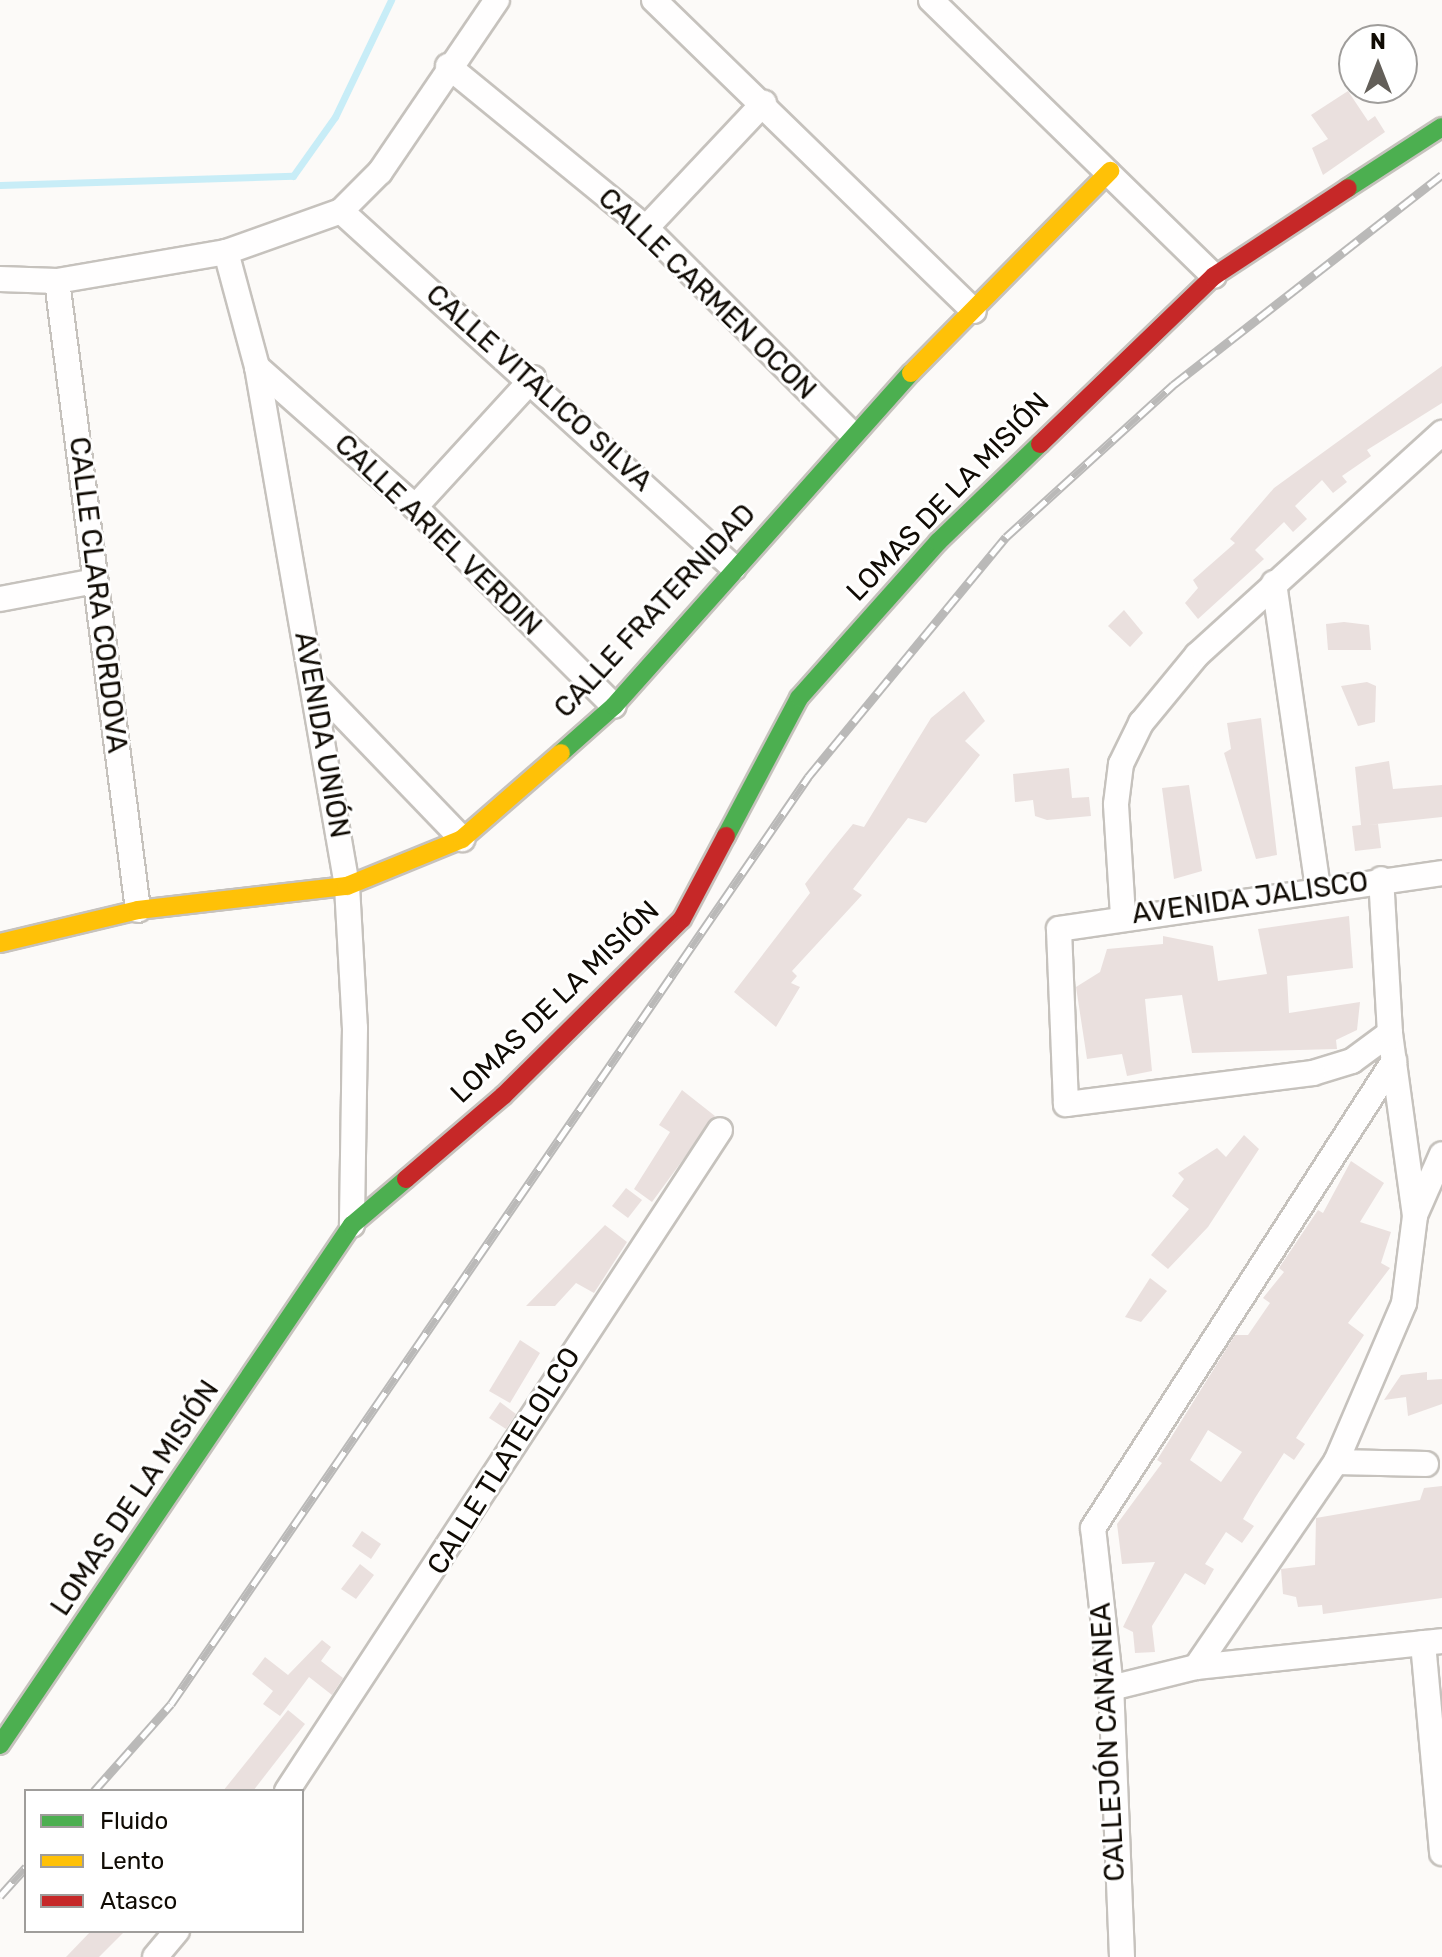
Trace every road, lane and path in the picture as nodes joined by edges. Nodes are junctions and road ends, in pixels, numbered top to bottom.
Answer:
1 (497, 0) edge
2 (654, 0) edge
3 (931, 0) edge
4 (448, 66) junction
5 (764, 103) junction
6 (1442, 127) edge
7 (1110, 171) junction
8 (341, 211) junction
9 (646, 228) junction
10 (226, 252) junction
11 (1214, 276) junction
12 (0, 279) edge
13 (57, 281) junction
14 (974, 311) junction
15 (257, 367) junction
16 (533, 378) junction
17 (1442, 433) edge
18 (852, 434) junction
19 (415, 507) junction
20 (734, 568) junction
21 (95, 581) junction
22 (1274, 583) junction
23 (0, 599) edge
24 (314, 685) junction
25 (614, 706) junction
26 (462, 839) junction
27 (1442, 873) edge
28 (1381, 879) junction
29 (347, 886) junction
30 (1318, 888) junction
31 (138, 910) junction
32 (1123, 916) junction
33 (0, 943) edge
34 (1390, 1033) junction
35 (1394, 1061) junction
36 (720, 1130) dead end
37 (1442, 1154) edge
38 (1415, 1216) junction
39 (352, 1225) junction
40 (1336, 1462) junction
41 (1426, 1464) dead end
42 (1432, 1642) edge
43 (1196, 1667) junction
44 (1111, 1688) junction
45 (0, 1745) edge
46 (288, 1789) edge
47 (1442, 1853) edge
48 (175, 1933) edge
49 (155, 1957) edge
50 (1122, 1957) edge

1 - 4 street
2 - 5 street
3 - 7 street
4 - 8 street
4 - 9 street, CALLE CARMEN OCON
5 - 9 street
5 - 14 street
6 - 11 street, LOMAS DE LA MISIÓN
7 - 11 street
7 - 14 street, CALLE FRATERNIDAD
8 - 10 street
8 - 16 street, CALLE VITALICO SILVA
9 - 18 street, CALLE CARMEN OCON
10 - 13 street
10 - 15 street, AVENIDA UNIÓN
11 - 39 street, LOMAS DE LA MISIÓN
12 - 13 street
13 - 21 street, CALLE CLARA CORDOVA
14 - 18 street, CALLE FRATERNIDAD
15 - 19 street, CALLE ARIEL VERDIN
15 - 24 street, AVENIDA UNIÓN
16 - 19 street
16 - 20 street, CALLE VITALICO SILVA
17 - 22 street
18 - 20 street, CALLE FRATERNIDAD
19 - 25 street, CALLE ARIEL VERDIN
20 - 25 street, CALLE FRATERNIDAD
21 - 23 street
21 - 31 street, CALLE CLARA CORDOVA
22 - 30 street
22 - 32 street
24 - 26 street
24 - 29 street, AVENIDA UNIÓN
25 - 26 street, CALLE FRATERNIDAD
26 - 29 street, CALLE FRATERNIDAD
27 - 28 street, AVENIDA JALISCO
28 - 30 street, AVENIDA JALISCO
28 - 34 street
29 - 31 street, CALLE FRATERNIDAD
29 - 39 street, AVENIDA UNIÓN
30 - 32 street, AVENIDA JALISCO
31 - 33 street, CALLE FRATERNIDAD
32 - 34 street, AVENIDA JALISCO
34 - 35 street
35 - 38 street
35 - 44 street, CALLEJÓN CANANEA
36 - 46 street, CALLE TLATELOLCO
37 - 38 street
38 - 40 street
39 - 45 street, LOMAS DE LA MISIÓN
40 - 41 street
40 - 43 street
42 - 43 street
42 - 47 street
43 - 44 street
44 - 50 street, CALLEJÓN CANANEA
48 - 49 street

